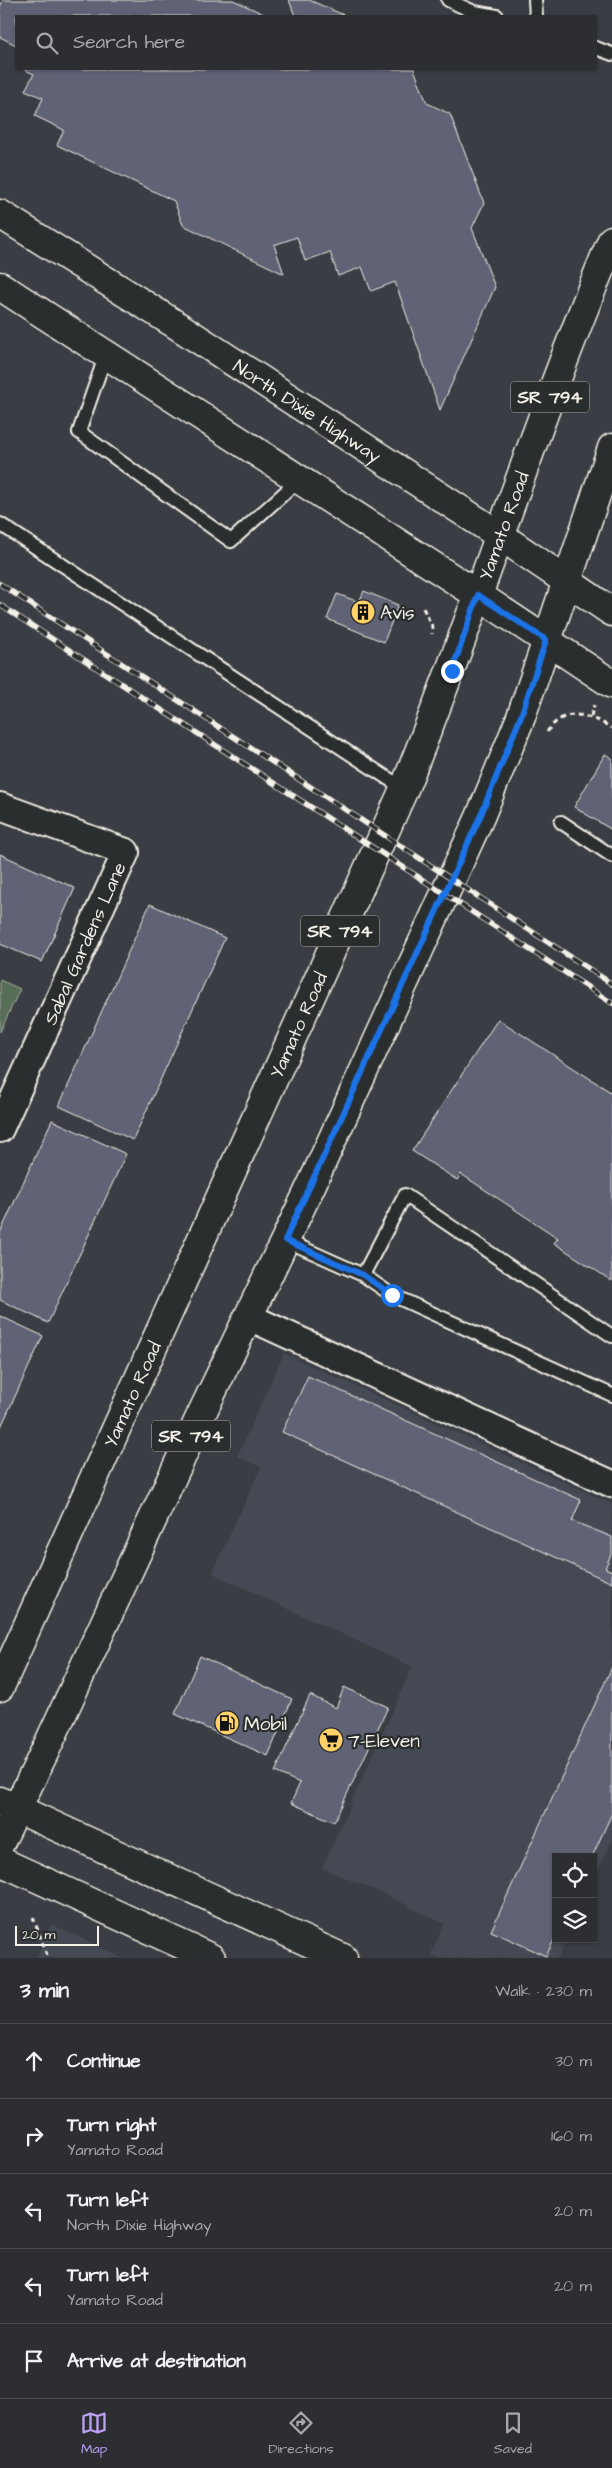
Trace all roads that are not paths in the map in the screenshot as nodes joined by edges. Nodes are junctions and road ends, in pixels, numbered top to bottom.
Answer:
1 (448, 0) edge
2 (536, 0) edge
3 (491, 15) edge
4 (536, 15) edge
5 (597, 48) edge
6 (612, 54) edge
7 (0, 214) edge
8 (612, 240) edge
9 (0, 286) edge
10 (106, 354) junction
11 (612, 448) edge
12 (300, 479) junction
13 (0, 524) edge
14 (499, 536) junction
15 (566, 581) junction
16 (478, 595) junction
17 (612, 612) edge
18 (546, 640) junction
19 (612, 684) edge
20 (404, 788) junction
21 (0, 806) edge
22 (561, 822) dead end
23 (612, 856) edge
24 (0, 1129) edge
25 (285, 1240) junction
26 (363, 1275) junction
27 (249, 1317) junction
28 (612, 1336) edge
29 (612, 1395) edge
30 (612, 1484) edge
31 (0, 1687) edge
32 (8, 1805) edge
33 (0, 1843) edge
34 (0, 1861) edge
35 (210, 1958) edge
36 (343, 1958) edge

1 - 3 lane
2 - 4 lane
5 - 6 lane
7 - 14 main road, North Dixie Highway
8 - 14 main road, Yamato Road / SR 794
9 - 10 main road
10 - 12 main road
10 - 12 lane
11 - 15 main road, SR 794
12 - 16 main road
13 - 20 lane
14 - 15 main road, North Dixie Highway
14 - 16 main road, Yamato Road / SR 794
15 - 17 main road, North Dixie Highway
15 - 18 main road, SR 794
16 - 18 main road
16 - 20 main road, Yamato Road / SR 794
18 - 19 main road
18 - 25 main road, SR 794
20 - 31 main road, Yamato Road / SR 794
21 - 24 street, Sabal Gardens Lane
22 - 23 lane
25 - 26 lane
25 - 27 main road, SR 794
26 - 28 lane
26 - 29 lane
27 - 30 street
27 - 32 main road, SR 794
32 - 33 main road, SR 794
32 - 36 main road
34 - 35 main road

